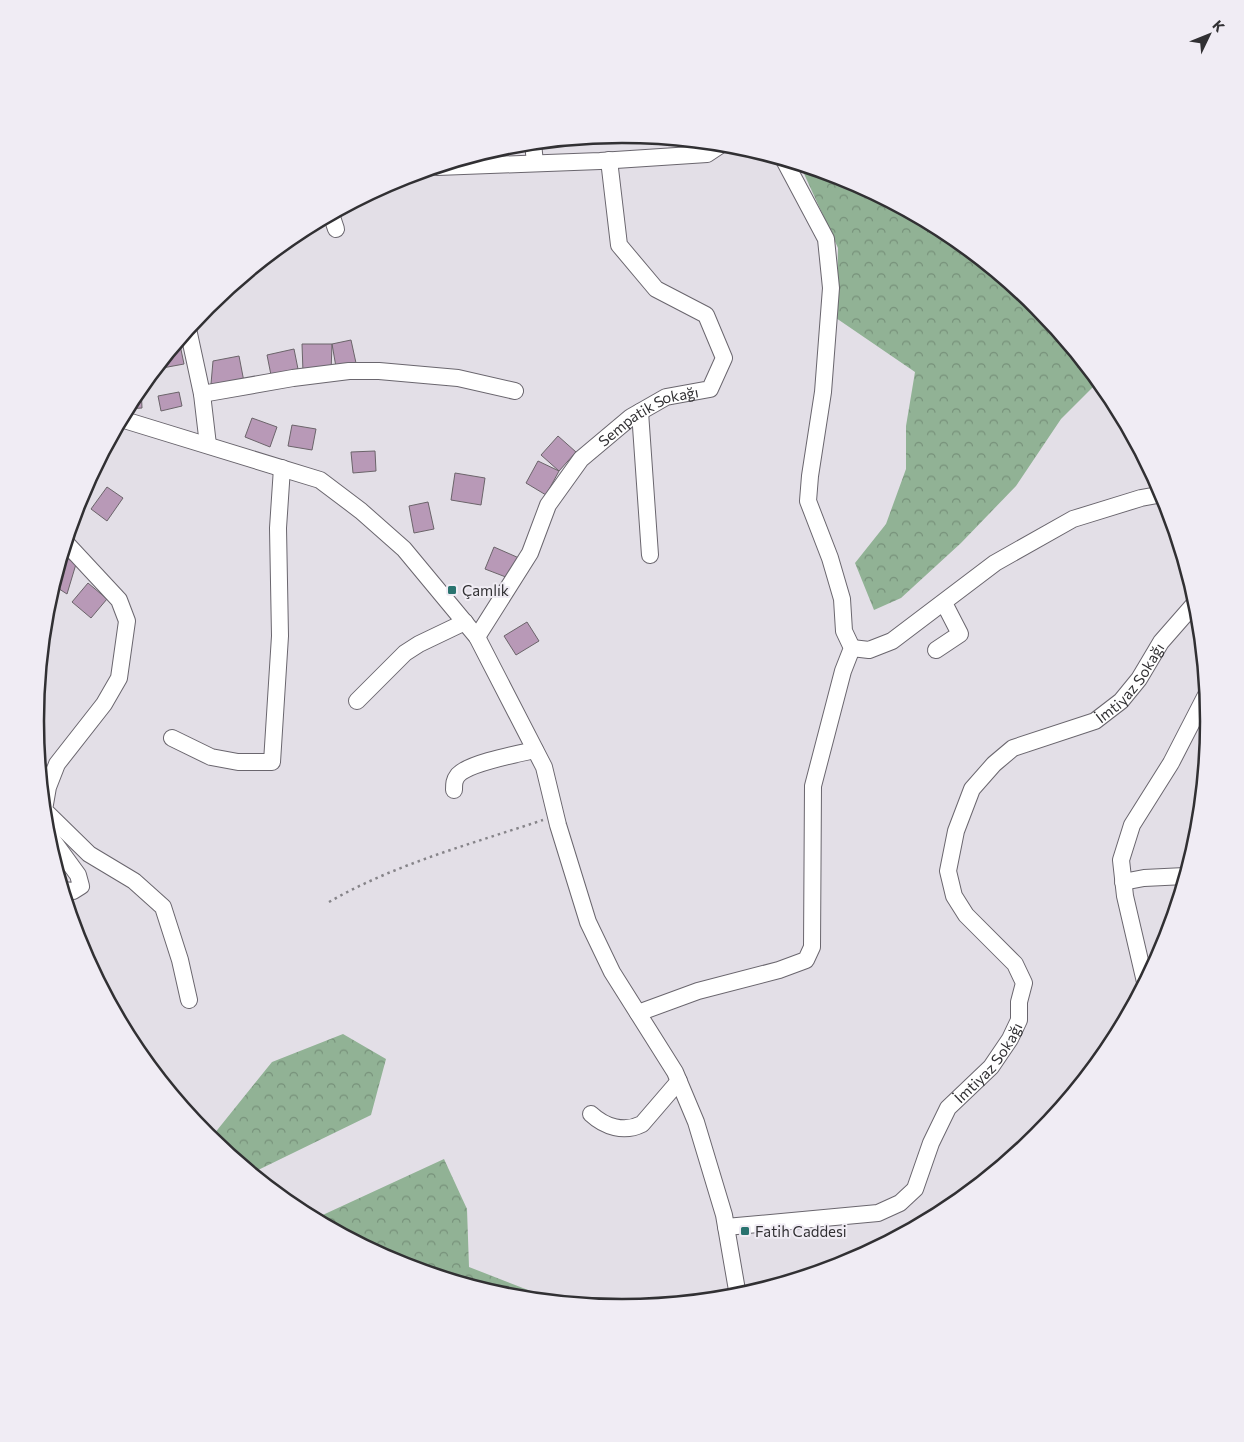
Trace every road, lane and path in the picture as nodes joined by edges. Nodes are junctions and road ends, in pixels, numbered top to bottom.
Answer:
1 (534, 150) edge
2 (712, 150) edge
3 (609, 160) junction
4 (535, 163) junction
5 (459, 166) edge
6 (788, 167) edge
7 (190, 337) edge
8 (514, 391) dead end
9 (202, 394) junction
10 (640, 412) junction
11 (128, 421) edge
12 (208, 445) junction
13 (282, 468) junction
14 (1154, 496) edge
15 (70, 547) edge
16 (650, 555) dead end
17 (944, 604) junction
18 (1189, 610) edge
19 (465, 622) junction
20 (477, 637) junction
21 (852, 648) junction
22 (936, 650) dead end
23 (357, 701) dead end
24 (1200, 707) edge
25 (172, 738) dead end
26 (535, 750) junction
27 (48, 787) edge
28 (454, 790) dead end
29 (556, 815) junction
30 (53, 818) edge
31 (58, 847) edge
32 (1179, 876) edge
33 (1123, 882) junction
34 (69, 891) edge
35 (329, 902) dead end
36 (1143, 973) edge
37 (189, 1000) dead end
38 (638, 1013) junction
39 (679, 1081) junction
40 (591, 1114) dead end
41 (726, 1227) junction
42 (737, 1288) edge

1 - 4 street
2 - 3 street
3 - 4 street
3 - 10 street, Sempatik Sokağı
4 - 5 street
6 - 21 street
7 - 9 street
8 - 9 street
9 - 12 street
10 - 16 street
10 - 20 street, Sempatik Sokağı
11 - 12 street
12 - 13 street
13 - 19 street
13 - 25 street
14 - 17 street
15 - 27 street
17 - 21 street
17 - 22 street
18 - 41 street, İmtiyaz Sokağı
19 - 20 street
19 - 23 street
20 - 26 street
21 - 38 street
24 - 33 street
26 - 28 street
26 - 29 street
29 - 35 path
29 - 38 street
30 - 37 street
31 - 34 street
32 - 33 street
33 - 36 street
38 - 39 street
39 - 40 street
39 - 41 street
41 - 42 street

